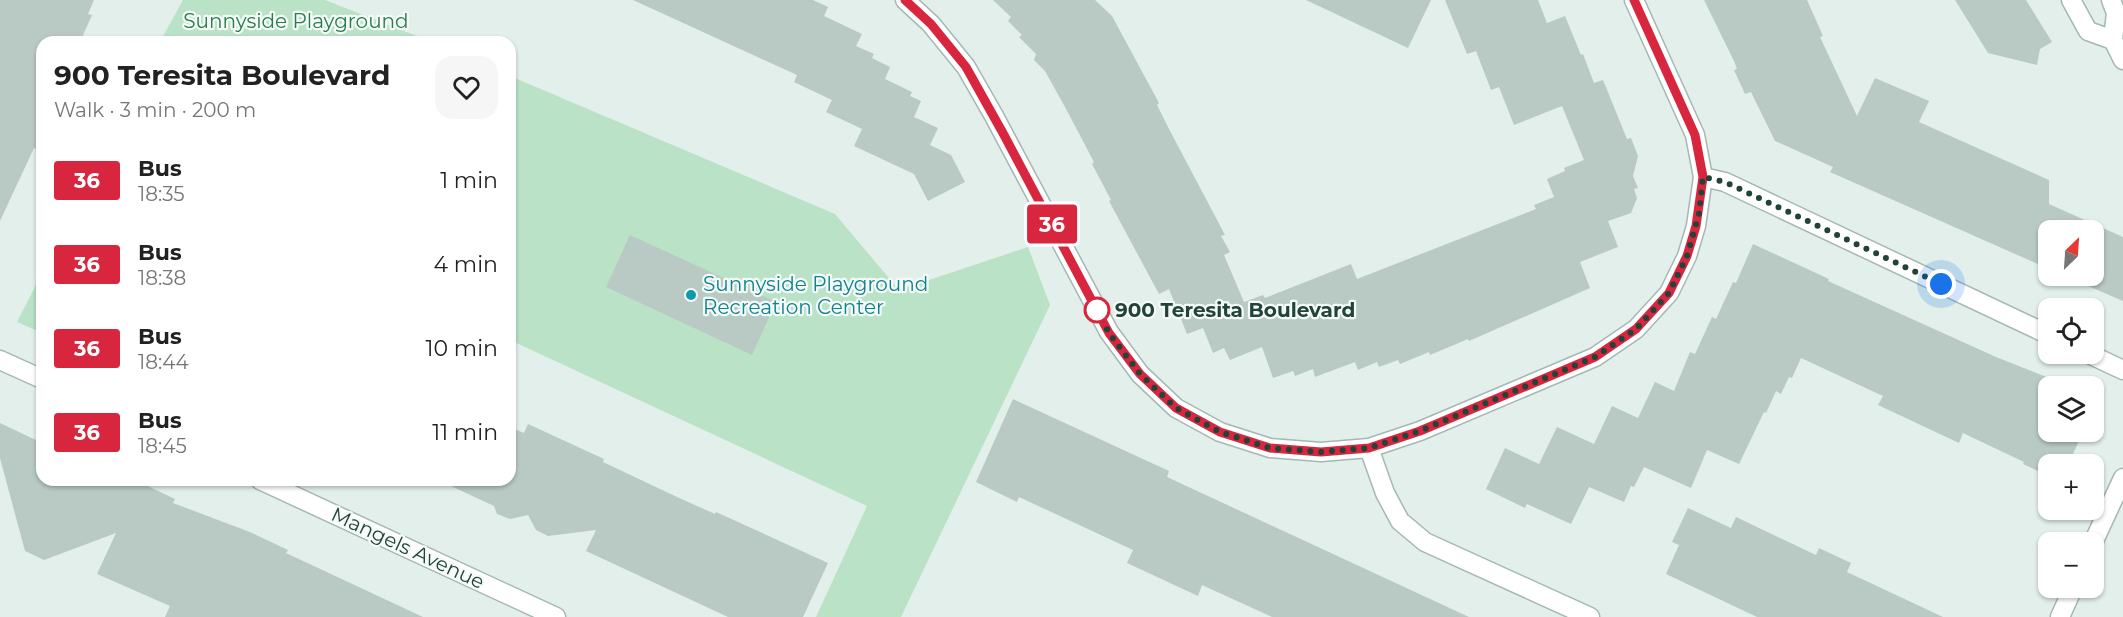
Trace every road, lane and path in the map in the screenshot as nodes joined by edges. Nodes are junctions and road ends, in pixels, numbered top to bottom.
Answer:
1 (905, 0) edge
2 (1634, 0) edge
3 (2071, 0) edge
4 (2111, 0) edge
5 (2113, 40) junction
6 (2123, 60) edge
7 (1703, 177) junction
8 (2038, 330) edge
9 (0, 360) edge
10 (2104, 361) edge
11 (2123, 370) edge
12 (36, 376) edge
13 (1369, 448) junction
14 (2123, 478) edge
15 (273, 486) edge
16 (2098, 532) edge
17 (2069, 598) edge
18 (556, 617) edge
19 (1590, 617) edge
20 (2060, 617) edge

1 - 13 street
2 - 7 street
3 - 5 street
4 - 5 street
5 - 6 street
7 - 8 street
7 - 13 street
9 - 12 street
10 - 11 street
13 - 19 street
14 - 16 street
15 - 18 street, Mangels Avenue
17 - 20 street

